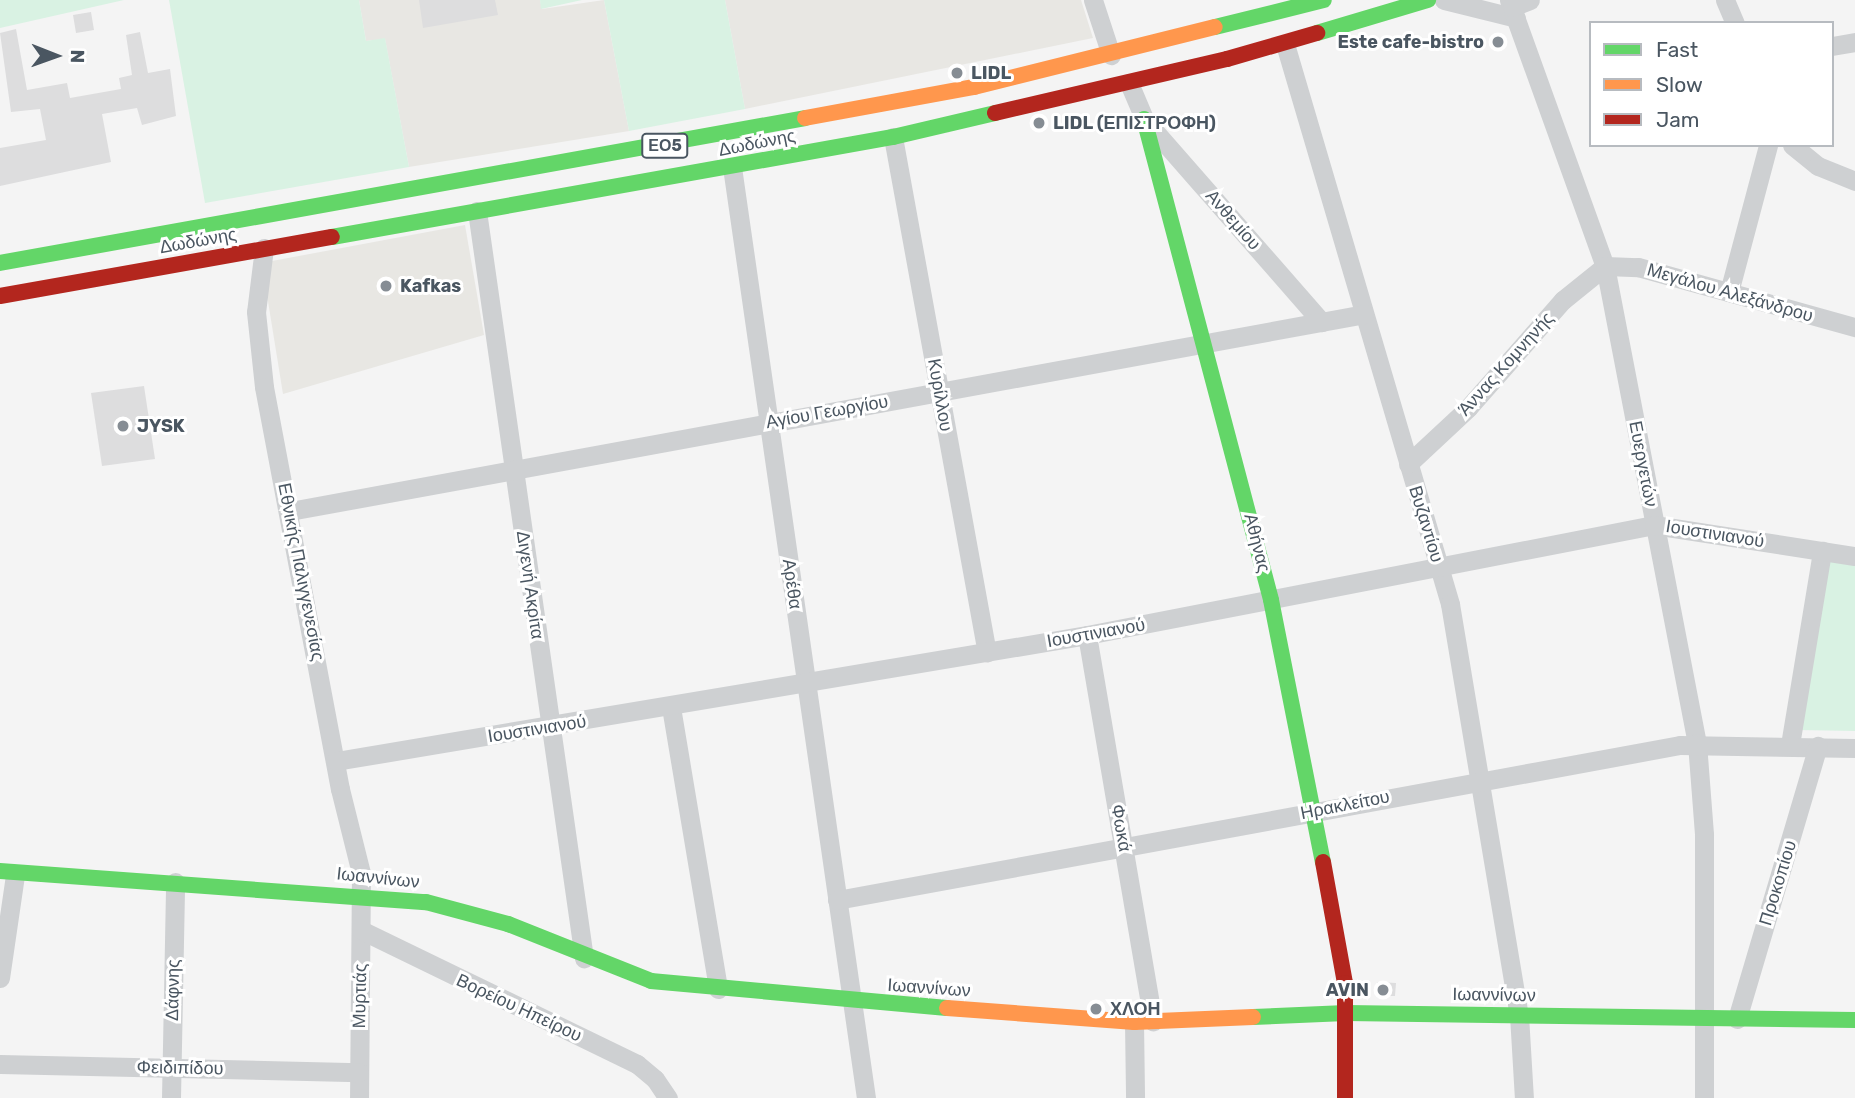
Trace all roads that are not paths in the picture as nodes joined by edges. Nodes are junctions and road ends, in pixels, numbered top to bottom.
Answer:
1 (1093, 0) edge
2 (1324, 0) edge
3 (1429, 0) edge
4 (1444, 0) edge
5 (1726, 0) edge
6 (1516, 5) edge
7 (1734, 21) edge
8 (1855, 43) edge
9 (1285, 44) junction
10 (1834, 46) edge
11 (1111, 55) junction
12 (1129, 83) junction
13 (1144, 119) junction
14 (893, 136) junction
15 (1767, 147) edge
16 (1794, 147) edge
17 (732, 167) junction
18 (1855, 181) edge
19 (477, 211) junction
20 (264, 248) junction
21 (0, 263) edge
22 (1605, 266) junction
23 (1729, 292) junction
24 (0, 296) edge
25 (1364, 314) junction
26 (1322, 322) junction
27 (1855, 327) edge
28 (1205, 343) junction
29 (940, 392) junction
30 (769, 423) junction
31 (1408, 464) junction
32 (514, 470) junction
33 (290, 511) junction
34 (1654, 525) junction
35 (1822, 551) junction
36 (1855, 556) edge
37 (1440, 568) junction
38 (1271, 600) junction
39 (1087, 635) junction
40 (988, 653) junction
41 (806, 684) junction
42 (671, 706) junction
43 (551, 727) junction
44 (1697, 743) junction
45 (1790, 745) junction
46 (1818, 746) junction
47 (1855, 748) edge
48 (336, 761) junction
49 (1481, 780) junction
50 (1314, 811) junction
51 (1124, 846) junction
52 (5, 875) edge
53 (175, 882) junction
54 (362, 895) junction
55 (837, 900) junction
56 (361, 930) junction
57 (584, 958) junction
58 (0, 978) edge
59 (718, 989) junction
60 (852, 1001) junction
61 (1346, 1013) junction
62 (1519, 1015) junction
63 (1704, 1019) junction
64 (1737, 1019) junction
65 (1855, 1020) edge
66 (1144, 1021) junction
67 (0, 1064) edge
68 (172, 1068) junction
69 (359, 1072) junction
70 (171, 1098) edge
71 (359, 1098) edge
72 (668, 1098) edge
73 (866, 1098) edge
74 (1135, 1098) edge
75 (1345, 1098) edge
76 (1524, 1098) edge
77 (1704, 1098) edge

1 - 11 street
2 - 11 main road, Δωδώνης / ΕΟ5
3 - 9 main road, Δωδώνης / ΕΟ5
4 - 6 street
5 - 7 street
6 - 22 street, Ευεργετών
8 - 10 street
9 - 12 main road, Δωδώνης / ΕΟ5
9 - 25 street, Βυζαντίου
11 - 21 main road, Δωδώνης / ΕΟ5
12 - 13 street, Αθήνας
12 - 14 main road, Δωδώνης / ΕΟ5
13 - 26 street, Ανθεμίου
13 - 28 main road, Αθήνας
14 - 17 main road, Δωδώνης / ΕΟ5
14 - 29 street, Κυρίλλου
15 - 23 street
16 - 18 street
17 - 19 main road, Δωδώνης / ΕΟ5
17 - 30 street, Αρέθα
19 - 20 main road, Δωδώνης / ΕΟ5
19 - 32 street, Διγενή Ακρίτα
20 - 24 main road, Δωδώνης / ΕΟ5
20 - 33 street, Εθνικής Παλιγγενεσίας
22 - 23 street, Μεγάλου Αλεξάνδρου
22 - 31 street, Άννας Κομνηνής
22 - 34 street, Ευεργετών
23 - 27 street, Μεγάλου Αλεξάνδρου
25 - 26 street, Αγίου Γεωργίου
25 - 31 street, Βυζαντίου
26 - 28 street, Αγίου Γεωργίου
28 - 29 street, Αγίου Γεωργίου
28 - 38 main road, Αθήνας
29 - 30 street, Αγίου Γεωργίου
29 - 40 street, Κυρίλλου
30 - 32 street, Αγίου Γεωργίου
30 - 41 street, Αρέθα
31 - 37 street, Βυζαντίου
32 - 33 street, Αγίου Γεωργίου
32 - 43 street, Διγενή Ακρίτα
33 - 48 street, Εθνικής Παλιγγενεσίας
34 - 35 street, Ιουστινιανού
34 - 37 street, Ιουστινιανού
34 - 44 street, Ευεργετών
35 - 36 street, Ιουστινιανού
35 - 45 street
37 - 38 street, Ιουστινιανού
37 - 49 street, Βυζαντίου
38 - 39 street, Ιουστινιανού
38 - 50 main road, Αθήνας
39 - 40 street, Ιουστινιανού
39 - 51 street, Φωκά
40 - 41 street, Ιουστινιανού
41 - 42 street, Ιουστινιανού
41 - 55 street, Αρέθα
42 - 43 street, Ιουστινιανού
42 - 59 street
43 - 48 street, Ιουστινιανού
43 - 57 street, Διγενή Ακρίτα
44 - 45 street, Ηρακλείτου
44 - 49 street, Ηρακλείτου
44 - 63 street, Ευεργετών
45 - 46 street, Ηρακλείτου
46 - 47 street, Ηρακλείτου
46 - 64 street, Προκοπίου
48 - 54 street, Εθνικής Παλιγγενεσίας
49 - 50 street, Ηρακλείτου
49 - 62 street, Βυζαντίου
50 - 51 street, Ηρακλείτου
50 - 61 main road, Αθήνας
51 - 55 street, Ηρακλείτου
51 - 66 street, Φωκά
52 - 53 main road, Ιωαννίνων
52 - 58 street
53 - 54 main road, Ιωαννίνων
53 - 68 street, Δάφνης
54 - 56 street, Μυρτιάς
54 - 57 main road, Ιωαννίνων
55 - 60 street, Αρέθα
56 - 69 street, Μυρτιάς
56 - 72 street, Βορείου Ηπείρου
57 - 59 main road, Ιωαννίνων
59 - 60 main road, Ιωαννίνων
60 - 66 main road, Ιωαννίνων
60 - 73 street, Αρέθα
61 - 62 main road, Ιωαννίνων
61 - 66 main road, Ιωαννίνων
61 - 75 main road, Αθήνας
62 - 63 main road, Ιωαννίνων
62 - 76 street, Βυζαντίου
63 - 64 main road, Ιωαννίνων
63 - 77 street, Ευεργετών
64 - 65 main road, Ιωαννίνων
66 - 74 street, Φωκά
67 - 68 street, Φειδιπίδου
68 - 69 street, Φειδιπίδου
68 - 70 street, Δάφνης
69 - 71 street, Μυρτιάς

